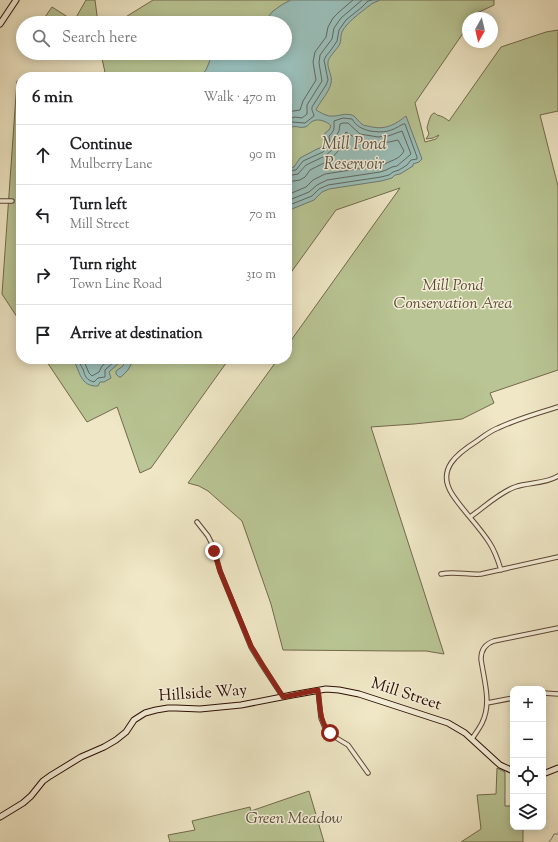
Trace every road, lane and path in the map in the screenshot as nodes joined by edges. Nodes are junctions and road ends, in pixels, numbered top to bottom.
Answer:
1 (16, 0) edge
2 (0, 24) edge
3 (0, 201) edge
4 (12, 201) dead end
5 (558, 407) edge
6 (558, 476) edge
7 (470, 517) junction
8 (197, 522) dead end
9 (558, 557) edge
10 (501, 570) junction
11 (441, 574) dead end
12 (558, 628) edge
13 (318, 690) junction
14 (546, 693) edge
15 (558, 694) edge
16 (283, 697) junction
17 (275, 698) joint
18 (510, 698) edge
19 (487, 702) junction
20 (472, 739) junction
21 (558, 768) edge
22 (510, 770) edge
23 (368, 773) dead end
24 (546, 773) edge
25 (0, 817) edge

1 - 2 street
3 - 4 street
5 - 7 street
6 - 7 street
7 - 10 street
8 - 16 street
9 - 10 street
10 - 11 street
12 - 19 street
13 - 16 street, Mill Street
13 - 20 street, Mill Street
13 - 23 street
14 - 15 street
16 - 17 street, Mill Street
17 - 25 street, Hillside Way
18 - 19 street
19 - 20 street
20 - 22 street, Mill Street
21 - 24 street

